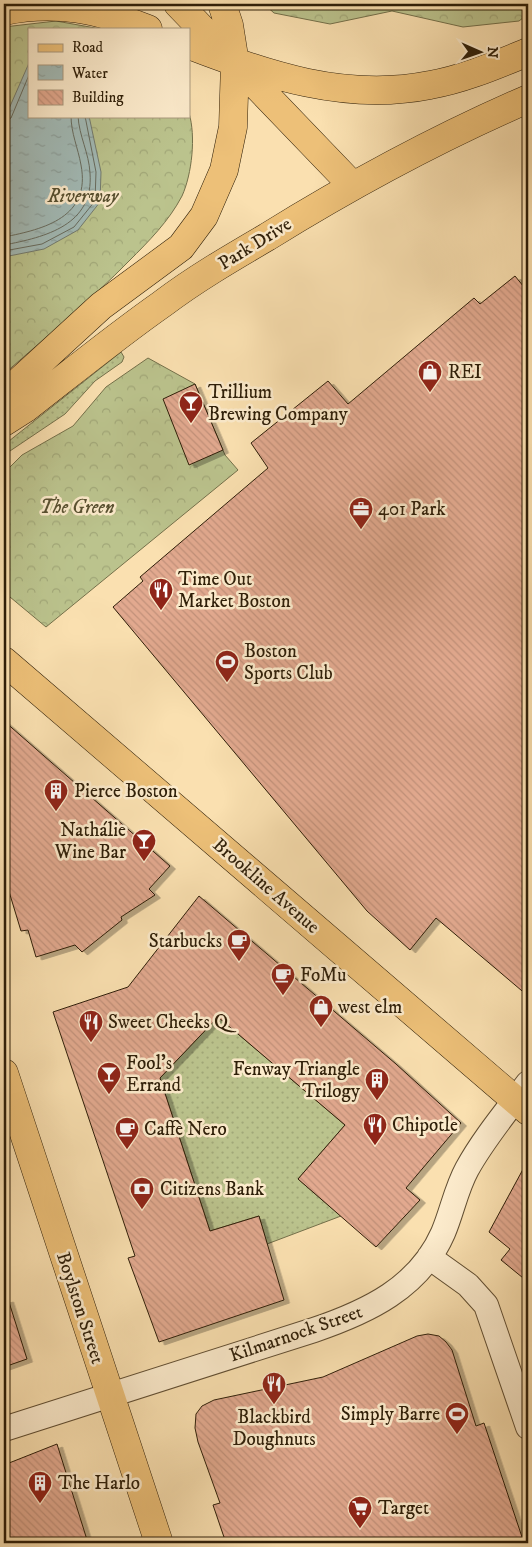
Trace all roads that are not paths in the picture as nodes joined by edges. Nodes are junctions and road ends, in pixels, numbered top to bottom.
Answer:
1 (178, 4) edge
2 (222, 4) edge
3 (4, 11) edge
4 (145, 28) edge
5 (190, 45) edge
6 (528, 52) edge
7 (235, 63) junction
8 (528, 100) edge
9 (352, 186) junction
10 (4, 394) edge
11 (4, 422) edge
12 (4, 661) edge
13 (4, 1073) edge
14 (524, 1098) edge
15 (429, 1258) junction
16 (110, 1397) junction
17 (528, 1427) edge
18 (4, 1430) edge
19 (159, 1543) edge

1 - 7 main road
2 - 7 main road
3 - 4 main road
5 - 7 main road
6 - 7 main road
7 - 9 main road
7 - 10 main road
8 - 9 main road, Park Drive
9 - 11 main road, Park Drive
12 - 14 main road, Brookline Avenue
13 - 16 main road, Boylston Street
14 - 15 street, Kilmarnock Street
15 - 16 street, Kilmarnock Street
15 - 17 street
16 - 18 street, Kilmarnock Street
16 - 19 main road, Boylston Street

